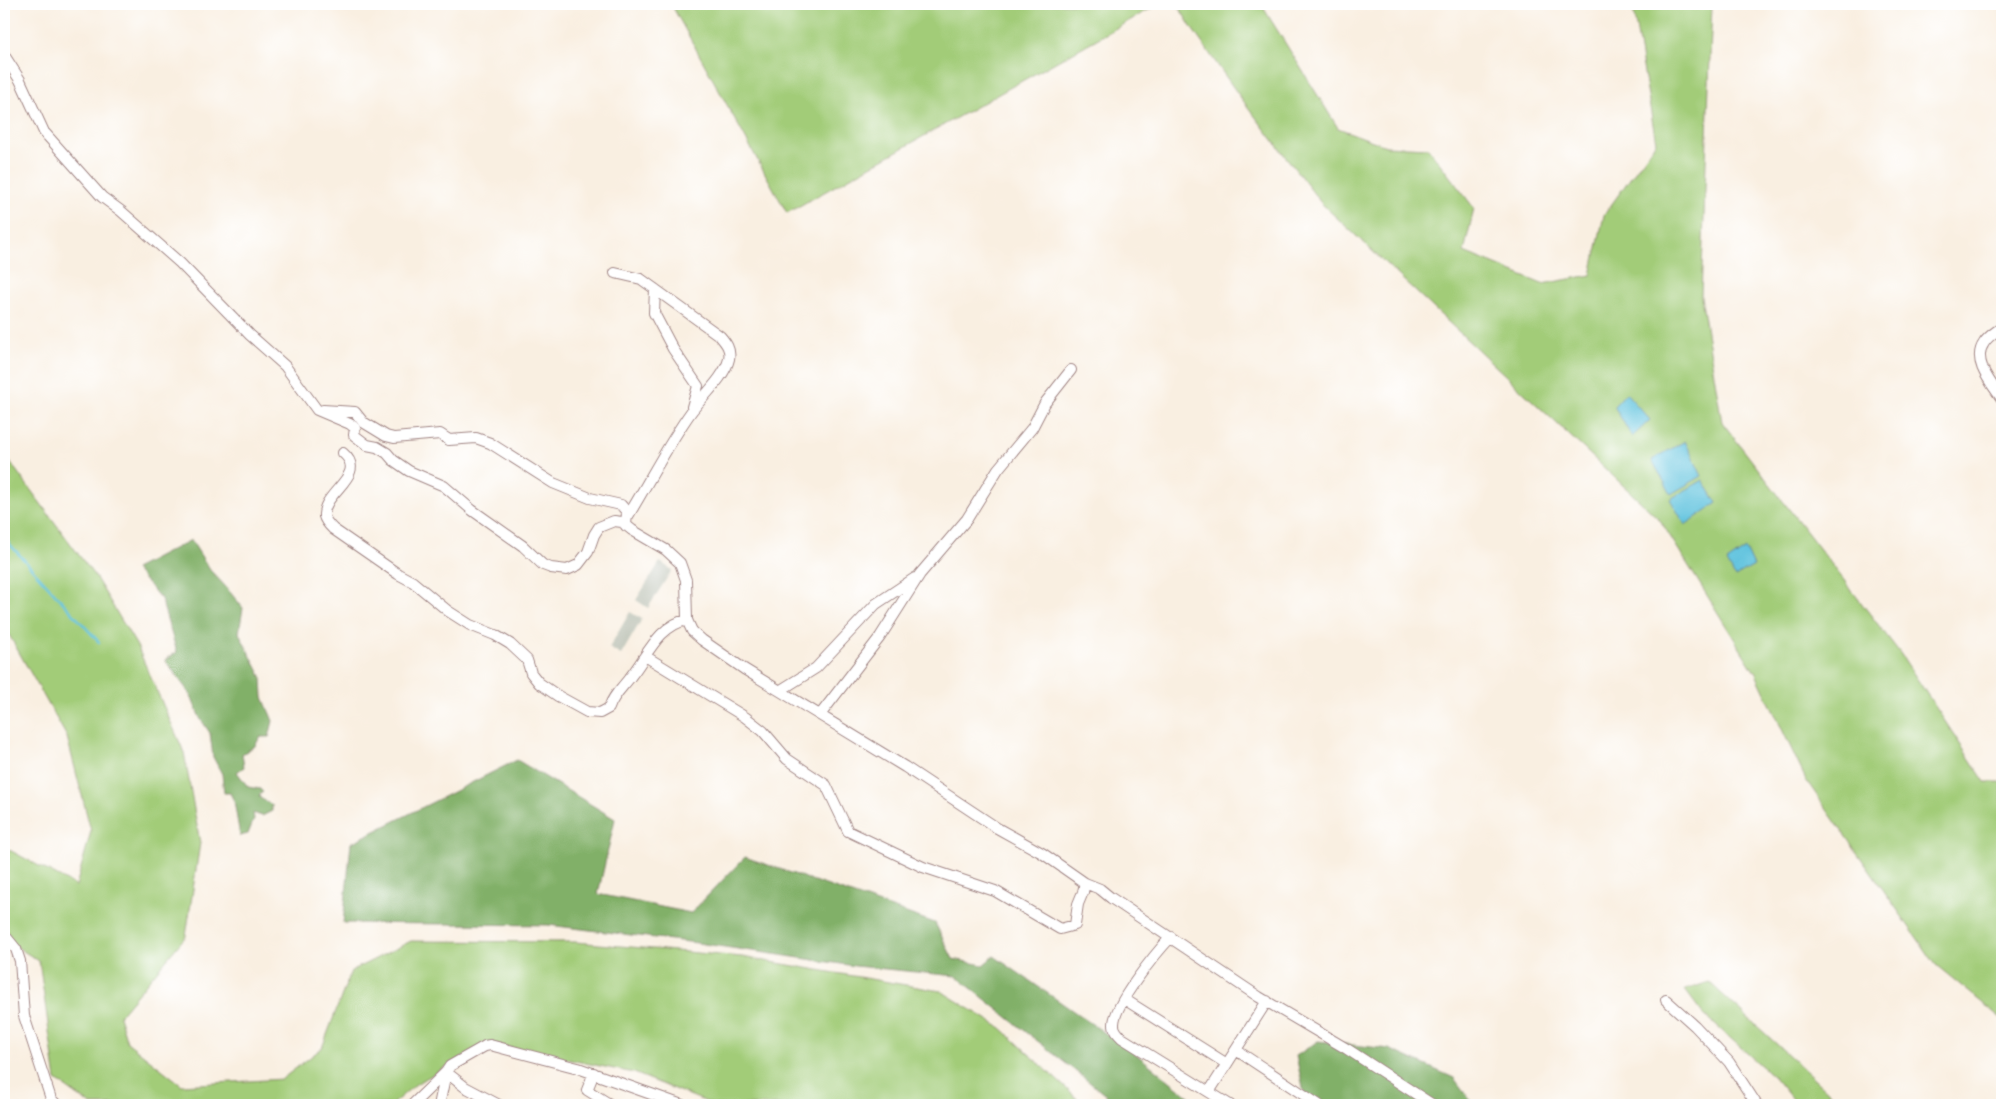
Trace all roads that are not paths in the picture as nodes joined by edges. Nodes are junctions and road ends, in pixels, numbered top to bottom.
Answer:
1 (4, 55) edge
2 (615, 273) dead end
3 (656, 288) junction
4 (2002, 328) edge
5 (1071, 370) dead end
6 (2001, 394) edge
7 (317, 410) junction
8 (691, 413) junction
9 (343, 453) dead end
10 (627, 521) junction
11 (920, 574) junction
12 (687, 620) junction
13 (645, 656) junction
14 (781, 690) junction
15 (820, 715) junction
16 (1085, 883) junction
17 (4, 937) edge
18 (1171, 937) junction
19 (1124, 1000) junction
20 (1666, 1000) dead end
21 (1267, 1001) junction
22 (1236, 1050) junction
23 (1227, 1064) junction
24 (446, 1072) junction
25 (594, 1073) junction
26 (1209, 1092) junction
27 (57, 1105) edge
28 (412, 1105) edge
29 (442, 1105) edge
30 (499, 1105) edge
31 (611, 1105) edge
32 (682, 1105) edge
33 (1230, 1105) edge
34 (1319, 1105) edge
35 (1433, 1105) edge
36 (1757, 1105) edge

1 - 7 street
2 - 3 street
3 - 8 street
3 - 8 street
4 - 6 street
5 - 11 street
7 - 10 street
7 - 10 street
8 - 10 street
9 - 13 street
10 - 12 street
11 - 14 street
11 - 15 street
12 - 13 street
12 - 14 street
13 - 16 street
14 - 15 street
15 - 16 street
16 - 18 street
17 - 27 street
18 - 19 street
18 - 21 street
19 - 23 street
19 - 26 street
20 - 36 street
21 - 22 street
21 - 35 street
22 - 23 street
22 - 34 street
23 - 26 street
24 - 25 street
24 - 28 street
24 - 29 street
24 - 30 street
25 - 31 street
25 - 32 street
26 - 33 street

